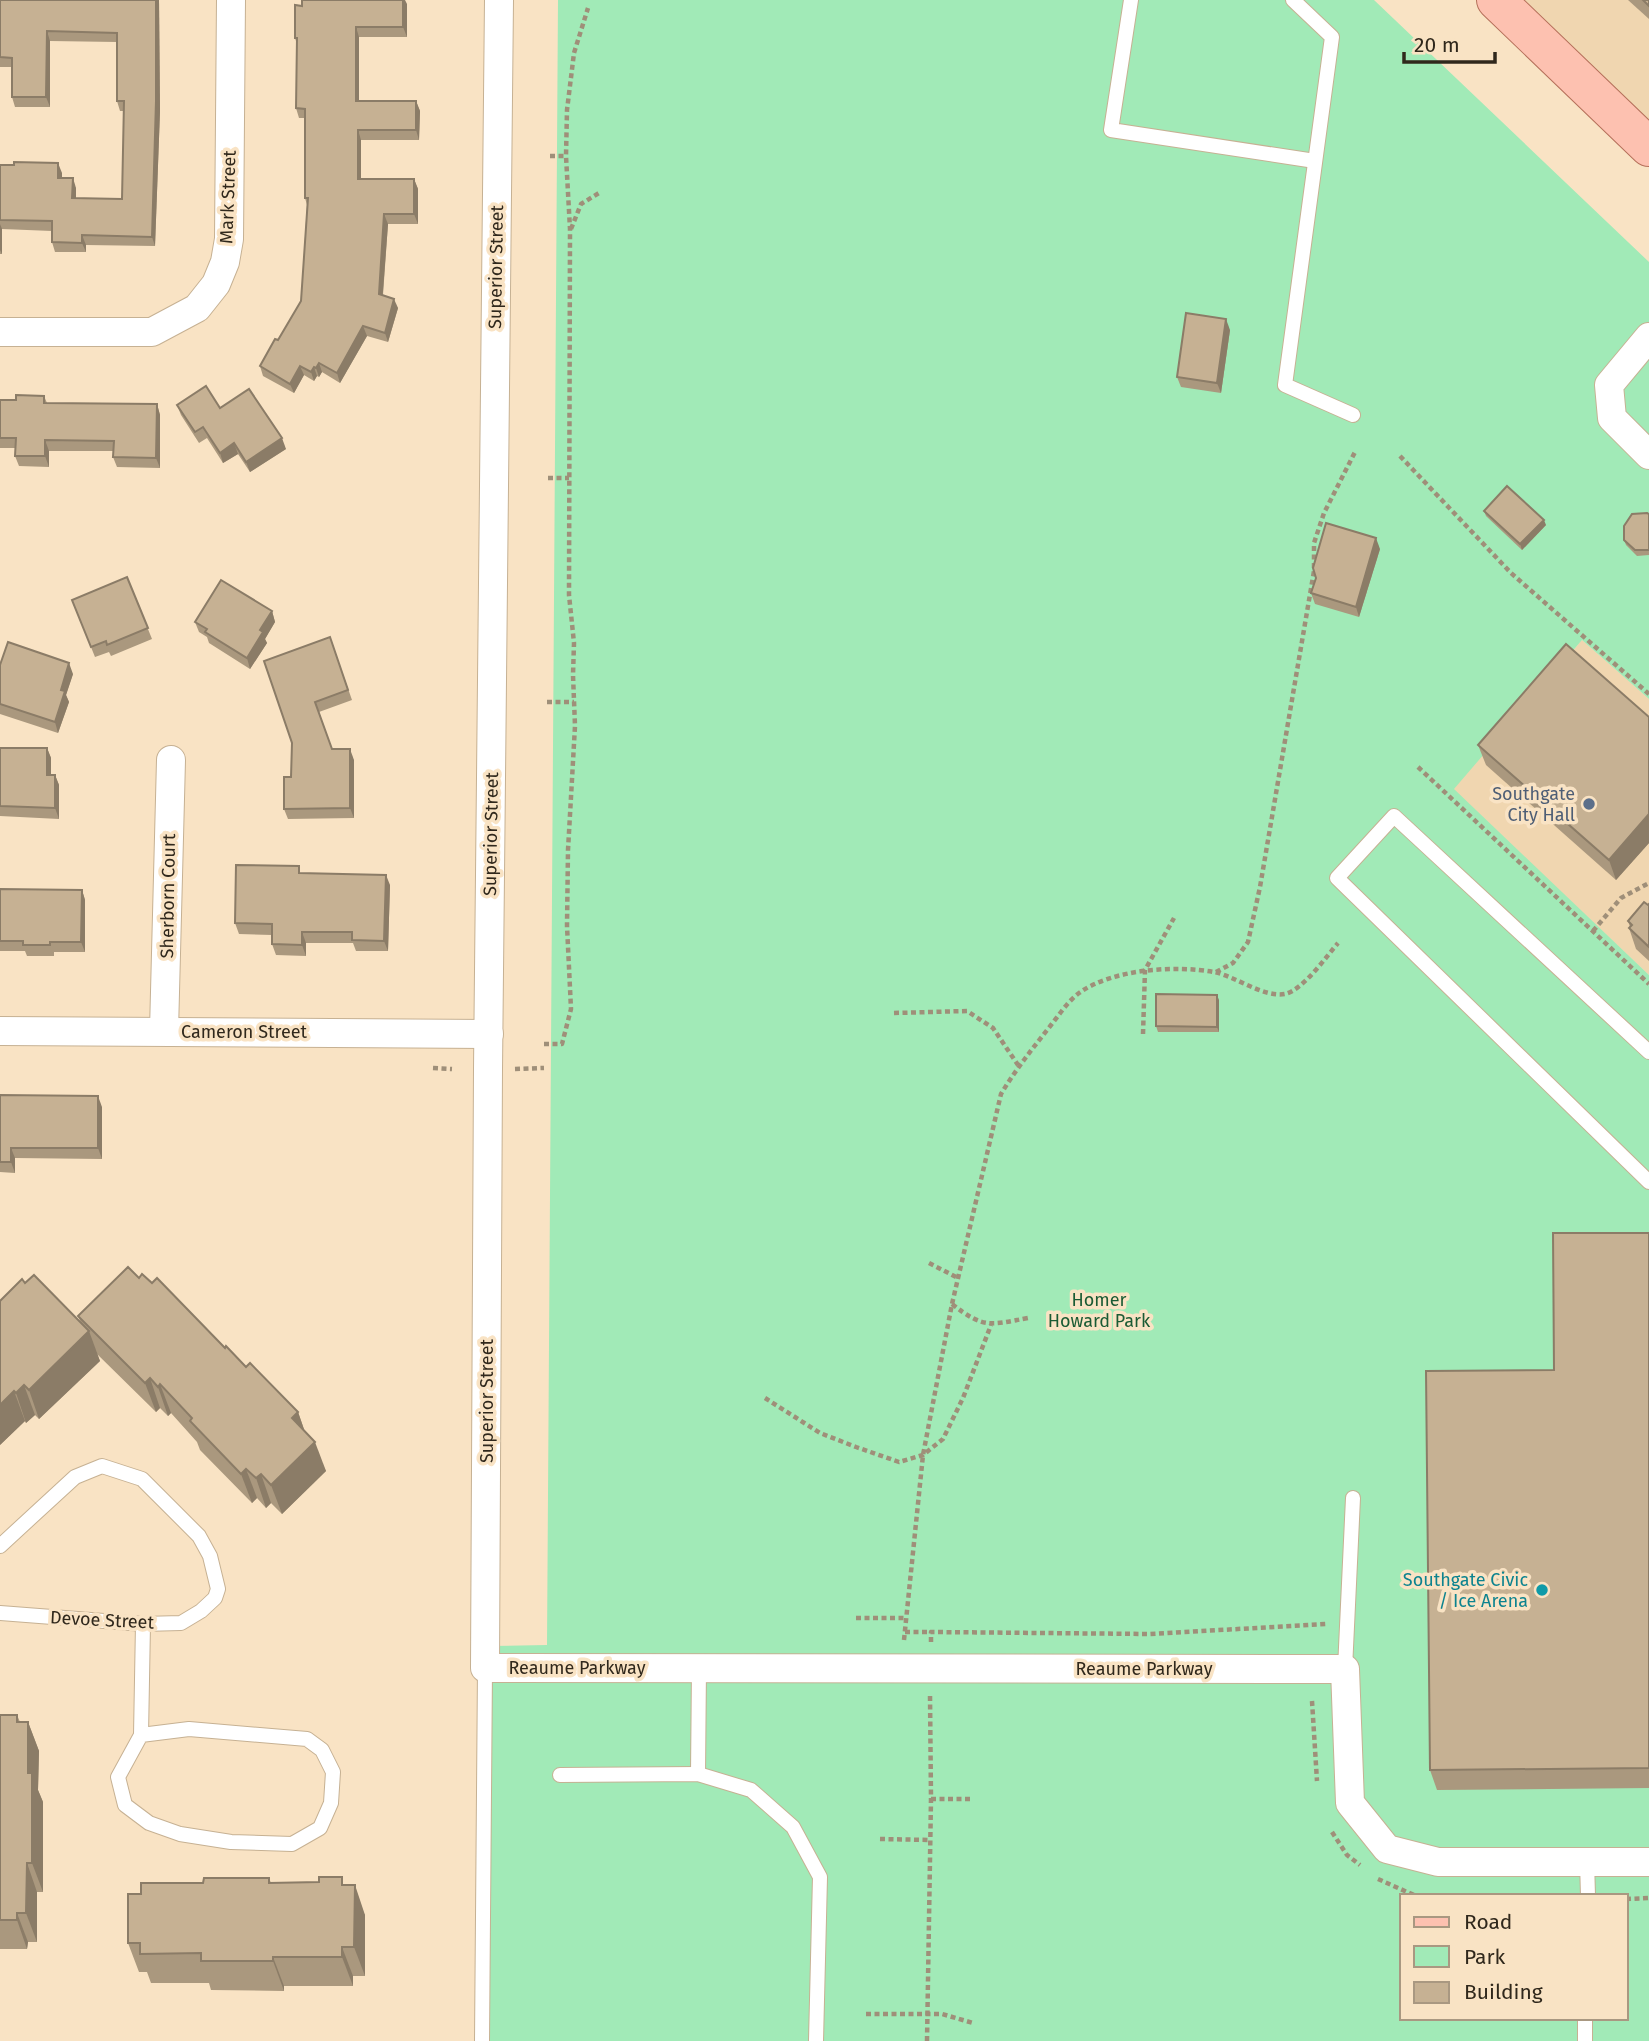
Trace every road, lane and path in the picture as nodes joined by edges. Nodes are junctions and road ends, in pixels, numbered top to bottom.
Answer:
1 (231, 0) edge
2 (499, 0) edge
3 (1131, 0) edge
4 (1293, 0) edge
5 (1496, 0) edge
6 (588, 8) dead end
7 (1649, 147) edge
8 (551, 156) dead end
9 (566, 156) junction
10 (1315, 161) junction
11 (599, 193) dead end
12 (570, 229) junction
13 (0, 332) edge
14 (1649, 337) edge
15 (1353, 415) dead end
16 (1355, 452) dead end
17 (1649, 454) edge
18 (1400, 456) dead end
19 (548, 478) dead end
20 (569, 478) junction
21 (1649, 694) edge
22 (547, 702) dead end
23 (574, 702) junction
24 (171, 760) dead end
25 (1418, 767) dead end
26 (1649, 884) edge
27 (1174, 918) dead end
28 (1594, 931) junction
29 (1338, 943) dead end
30 (1145, 970) junction
31 (1216, 972) junction
32 (1649, 984) edge
33 (894, 1013) dead end
34 (0, 1031) edge
35 (164, 1031) junction
36 (489, 1034) junction
37 (1143, 1034) dead end
38 (544, 1044) dead end
39 (1649, 1052) edge
40 (1018, 1065) junction
41 (433, 1068) dead end
42 (544, 1068) dead end
43 (452, 1069) dead end
44 (507, 1070) dead end
45 (1649, 1182) edge
46 (929, 1263) dead end
47 (958, 1278) junction
48 (952, 1304) junction
49 (1028, 1318) dead end
50 (992, 1325) junction
51 (765, 1398) dead end
52 (923, 1455) junction
53 (1353, 1498) dead end
54 (0, 1546) edge
55 (0, 1613) edge
56 (856, 1618) dead end
57 (907, 1619) junction
58 (143, 1624) junction
59 (1335, 1624) dead end
60 (905, 1632) junction
61 (931, 1632) junction
62 (931, 1650) dead end
63 (903, 1651) dead end
64 (485, 1668) junction
65 (699, 1668) junction
66 (1345, 1669) junction
67 (930, 1692) dead end
68 (141, 1735) junction
69 (698, 1774) junction
70 (560, 1775) dead end
71 (931, 1799) junction
72 (972, 1799) dead end
73 (880, 1839) dead end
74 (930, 1840) junction
75 (1587, 1861) junction
76 (1649, 1862) edge
77 (1588, 1894) edge
78 (1649, 1898) edge
79 (1628, 1899) edge
80 (927, 2013) junction
81 (866, 2014) dead end
82 (1585, 2020) edge
83 (973, 2023) dead end
84 (482, 2041) edge
85 (816, 2041) edge
86 (927, 2041) edge
87 (1585, 2041) edge

1 - 13 street, Mark Street
2 - 36 street, Superior Street
3 - 10 lane
4 - 10 lane
5 - 7 main road
6 - 9 path
8 - 9 path
9 - 12 path
10 - 15 lane
11 - 12 path
12 - 20 path
14 - 17 street
16 - 31 path
18 - 21 path
19 - 20 path
20 - 23 path
22 - 23 path
23 - 38 path
24 - 35 street, Sherborn Court
25 - 28 path
26 - 28 path
27 - 30 path
28 - 32 path
29 - 31 path
30 - 31 path
30 - 37 path
30 - 40 path
33 - 40 path
34 - 35 street, Cameron Street
35 - 36 street, Cameron Street
36 - 64 street, Superior Street
39 - 45 lane
40 - 47 path
41 - 43 path
42 - 44 path
46 - 47 path
47 - 48 path
48 - 50 path
48 - 52 path
49 - 50 path
50 - 52 path
51 - 52 path
52 - 57 path
53 - 66 lane
54 - 58 lane, Devoe Street
55 - 58 lane, Devoe Street
56 - 57 path
57 - 60 path
58 - 68 lane
59 - 61 path
60 - 61 path
60 - 63 path
61 - 62 path
64 - 65 street, Reaume Parkway
64 - 84 lane
65 - 66 street, Reaume Parkway
65 - 69 lane
66 - 75 street
67 - 71 path
68 - 68 lane
69 - 70 lane
69 - 85 lane
71 - 72 path
71 - 74 path
73 - 74 path
74 - 80 path
75 - 76 street
75 - 77 lane
78 - 79 path
80 - 81 path
80 - 83 path
80 - 86 path
82 - 87 lane

